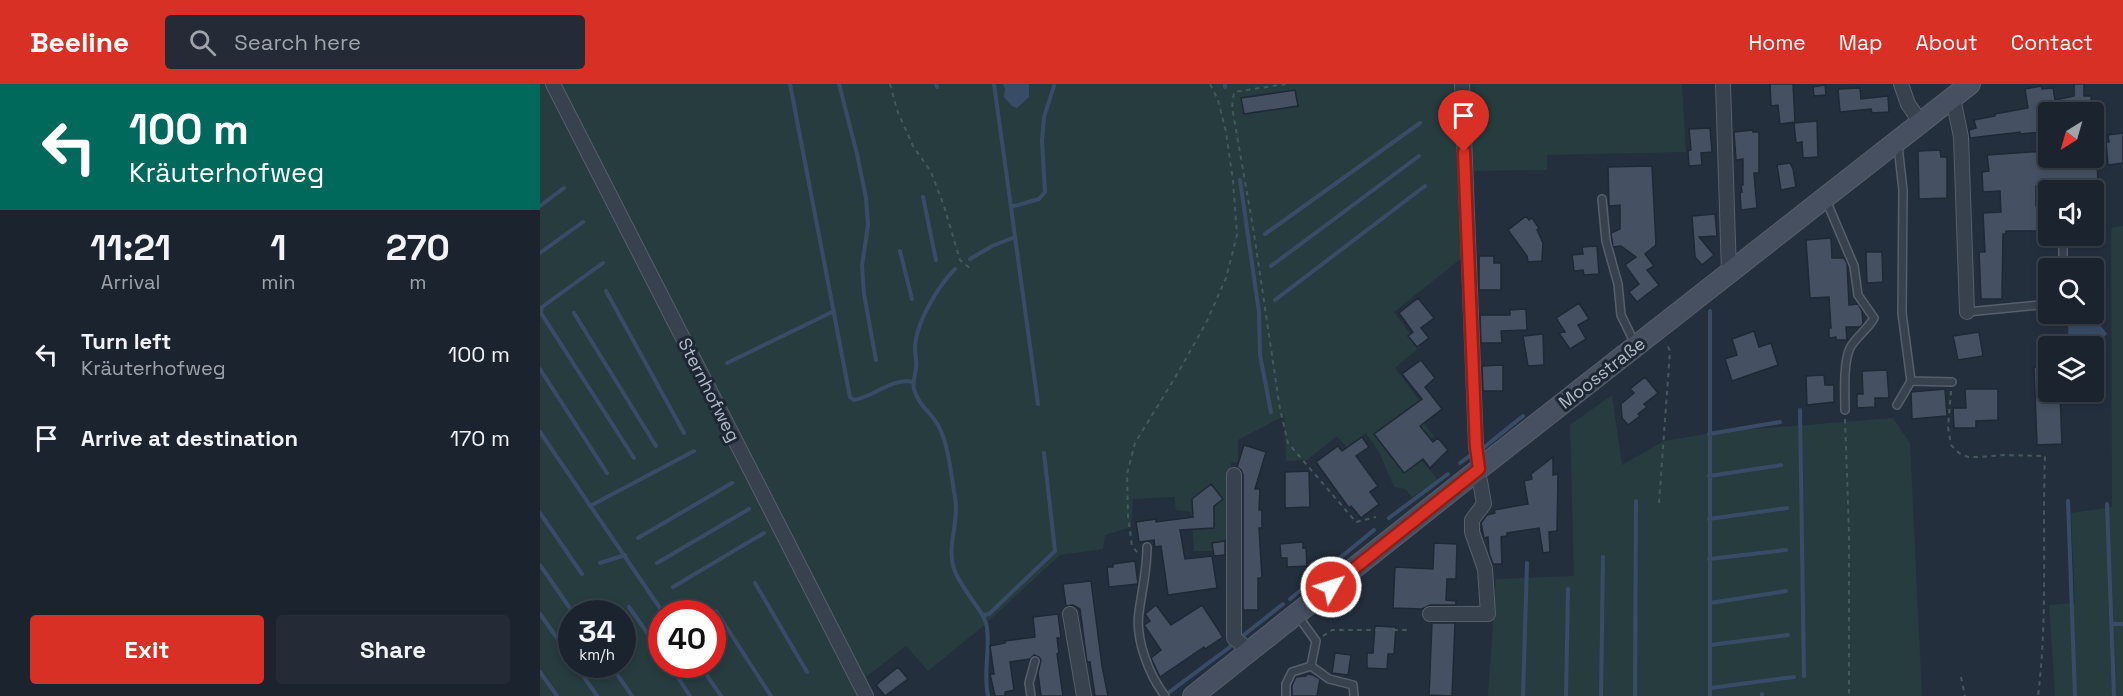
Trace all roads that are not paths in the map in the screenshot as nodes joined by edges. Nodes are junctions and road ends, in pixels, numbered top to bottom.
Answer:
1 (554, 84) edge
2 (1461, 84) edge
3 (1723, 84) edge
4 (1901, 84) edge
5 (1970, 84) edge
6 (1953, 98) junction
7 (1921, 123) junction
8 (1898, 140) junction
9 (1825, 198) junction
10 (1602, 199) dead end
11 (1729, 273) junction
12 (2038, 305) edge
13 (1967, 312) joint
14 (1636, 346) junction
15 (1911, 381) junction
16 (1953, 382) road end
17 (1897, 405) dead end
18 (1845, 410) road end
19 (1476, 471) junction
20 (1234, 476) dead end
21 (1147, 547) dead end
22 (1070, 614) dead end
23 (1297, 614) junction
24 (1430, 614) dead end
25 (1250, 651) junction
26 (1035, 661) dead end
27 (1311, 666) junction
28 (866, 696) edge
29 (1031, 696) edge
30 (1084, 696) edge
31 (1165, 696) edge
32 (1193, 696) edge
33 (1286, 696) edge
34 (1354, 696) edge

1 - 28 street, Sternhofweg
2 - 19 street
3 - 11 street
4 - 7 street
5 - 6 street, Moosstraße
6 - 7 street, Moosstraße
6 - 13 street
7 - 8 street, Moosstraße
8 - 9 street, Moosstraße
8 - 15 lane
9 - 11 street, Moosstraße
9 - 18 lane
10 - 14 lane
11 - 14 street, Moosstraße
12 - 13 lane
14 - 19 street, Moosstraße
15 - 16 lane
15 - 17 lane
19 - 23 street, Moosstraße
19 - 24 street
20 - 25 street
21 - 31 lane
22 - 30 street
23 - 25 street, Moosstraße
23 - 27 lane
25 - 32 street, Moosstraße
26 - 29 lane
27 - 33 lane
27 - 34 lane

